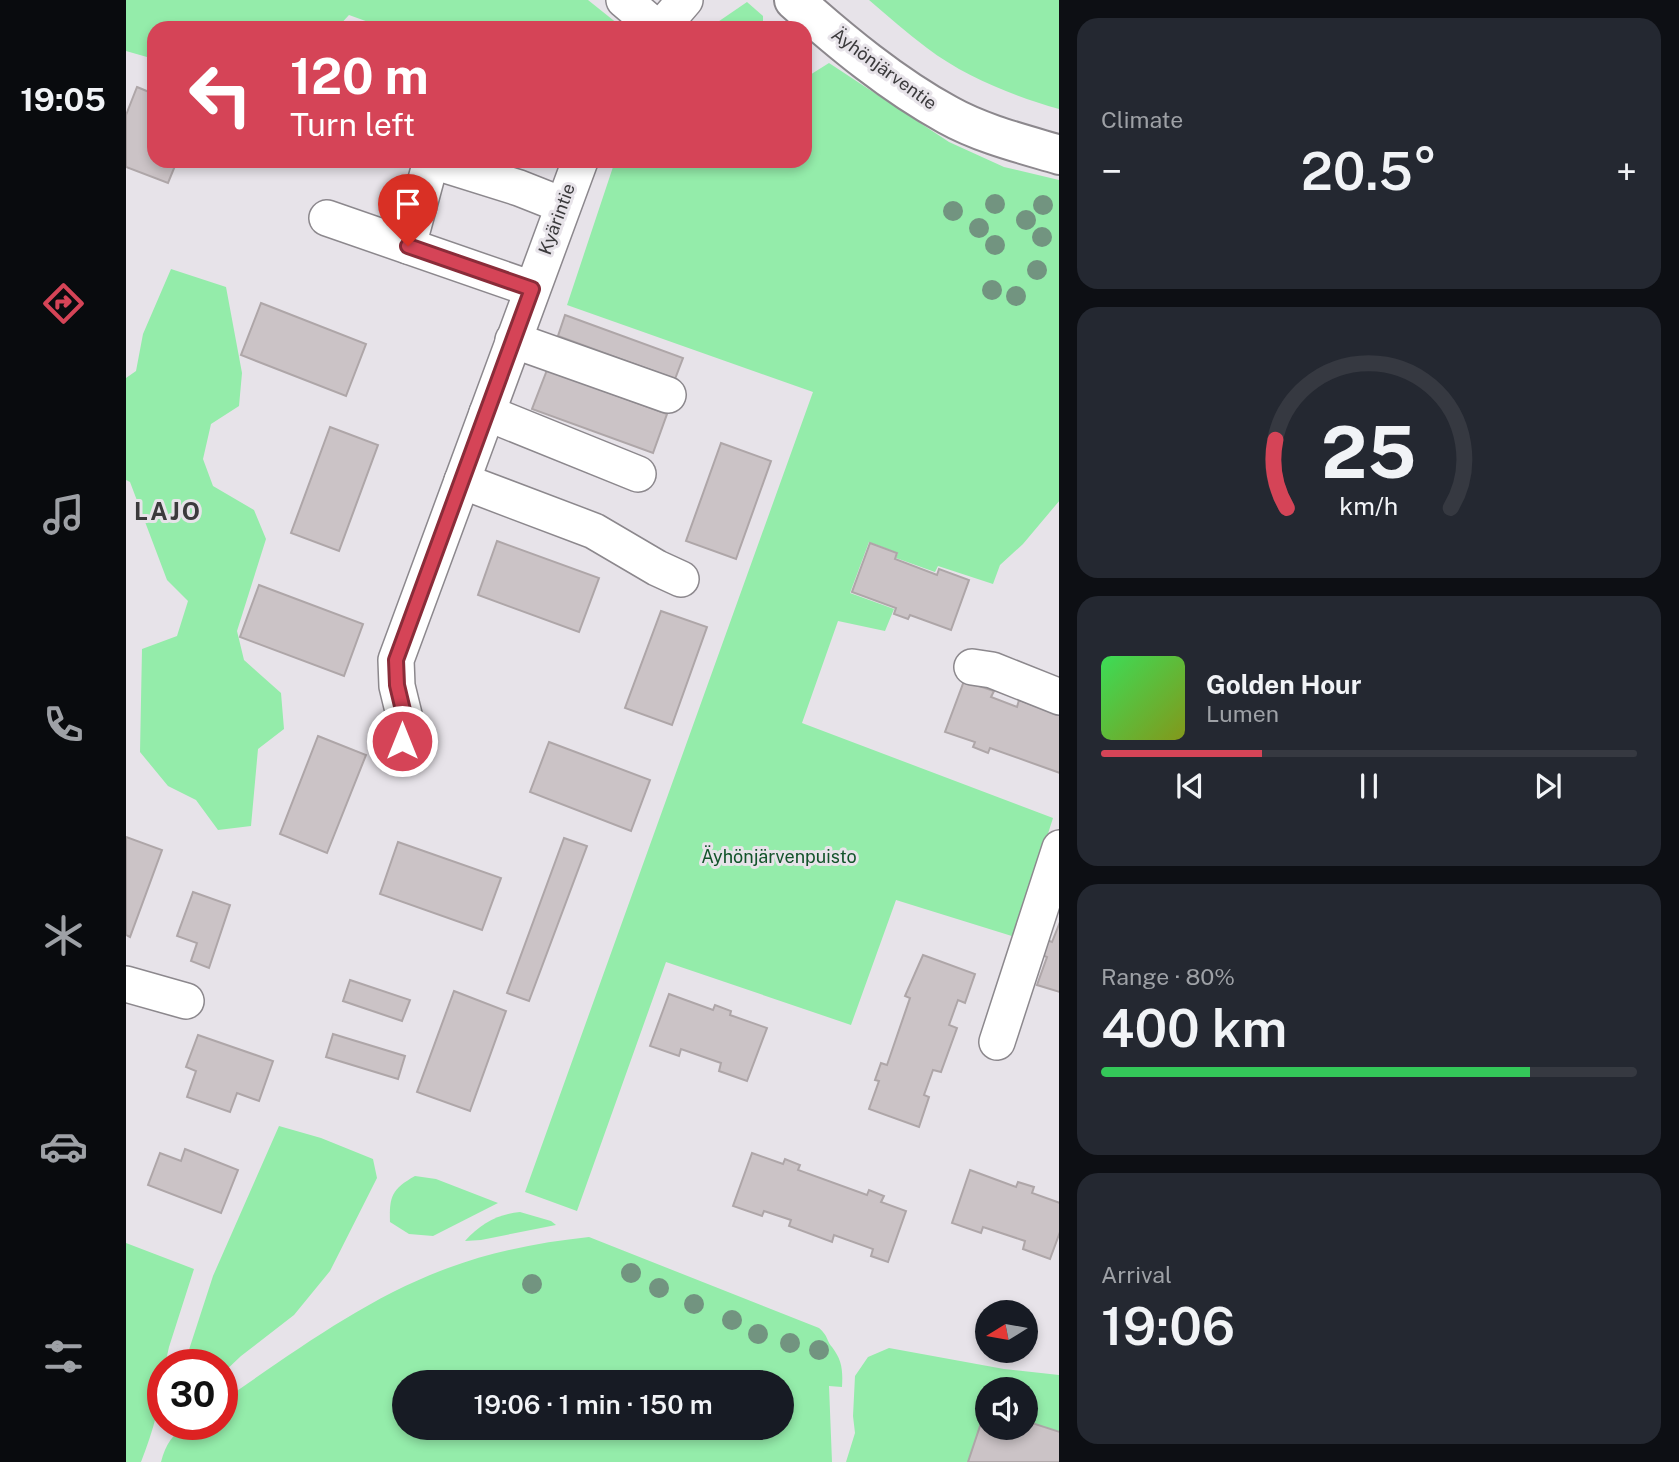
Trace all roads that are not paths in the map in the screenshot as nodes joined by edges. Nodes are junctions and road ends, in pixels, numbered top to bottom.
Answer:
1 (624, 0) edge
2 (685, 0) edge
3 (794, 0) edge
4 (650, 21) edge
5 (666, 21) edge
6 (1059, 155) edge
7 (430, 168) edge
8 (455, 168) edge
9 (577, 168) edge
10 (562, 205) junction
11 (327, 218) dead end
12 (408, 246) junction
13 (532, 289) junction
14 (513, 340) junction
15 (668, 395) dead end
16 (487, 413) junction
17 (638, 474) dead end
18 (462, 481) junction
19 (681, 579) dead end
20 (972, 667) dead end
21 (1059, 697) edge
22 (397, 754) dead end
23 (1059, 848) edge
24 (126, 984) edge
25 (186, 1001) dead end
26 (997, 1042) dead end

1 - 4 street
2 - 5 street
3 - 6 main road, Äyhönjärventie
7 - 12 street
8 - 10 street
9 - 10 street, Kyärintie
10 - 13 street, Kyärintie
11 - 12 street
12 - 13 street
13 - 14 street, Kyärintie
14 - 15 street
14 - 16 street, Kyärintie
16 - 17 street
16 - 18 street, Kyärintie
18 - 19 street
18 - 22 street, Kyärintie
20 - 21 street
23 - 26 street
24 - 25 street

